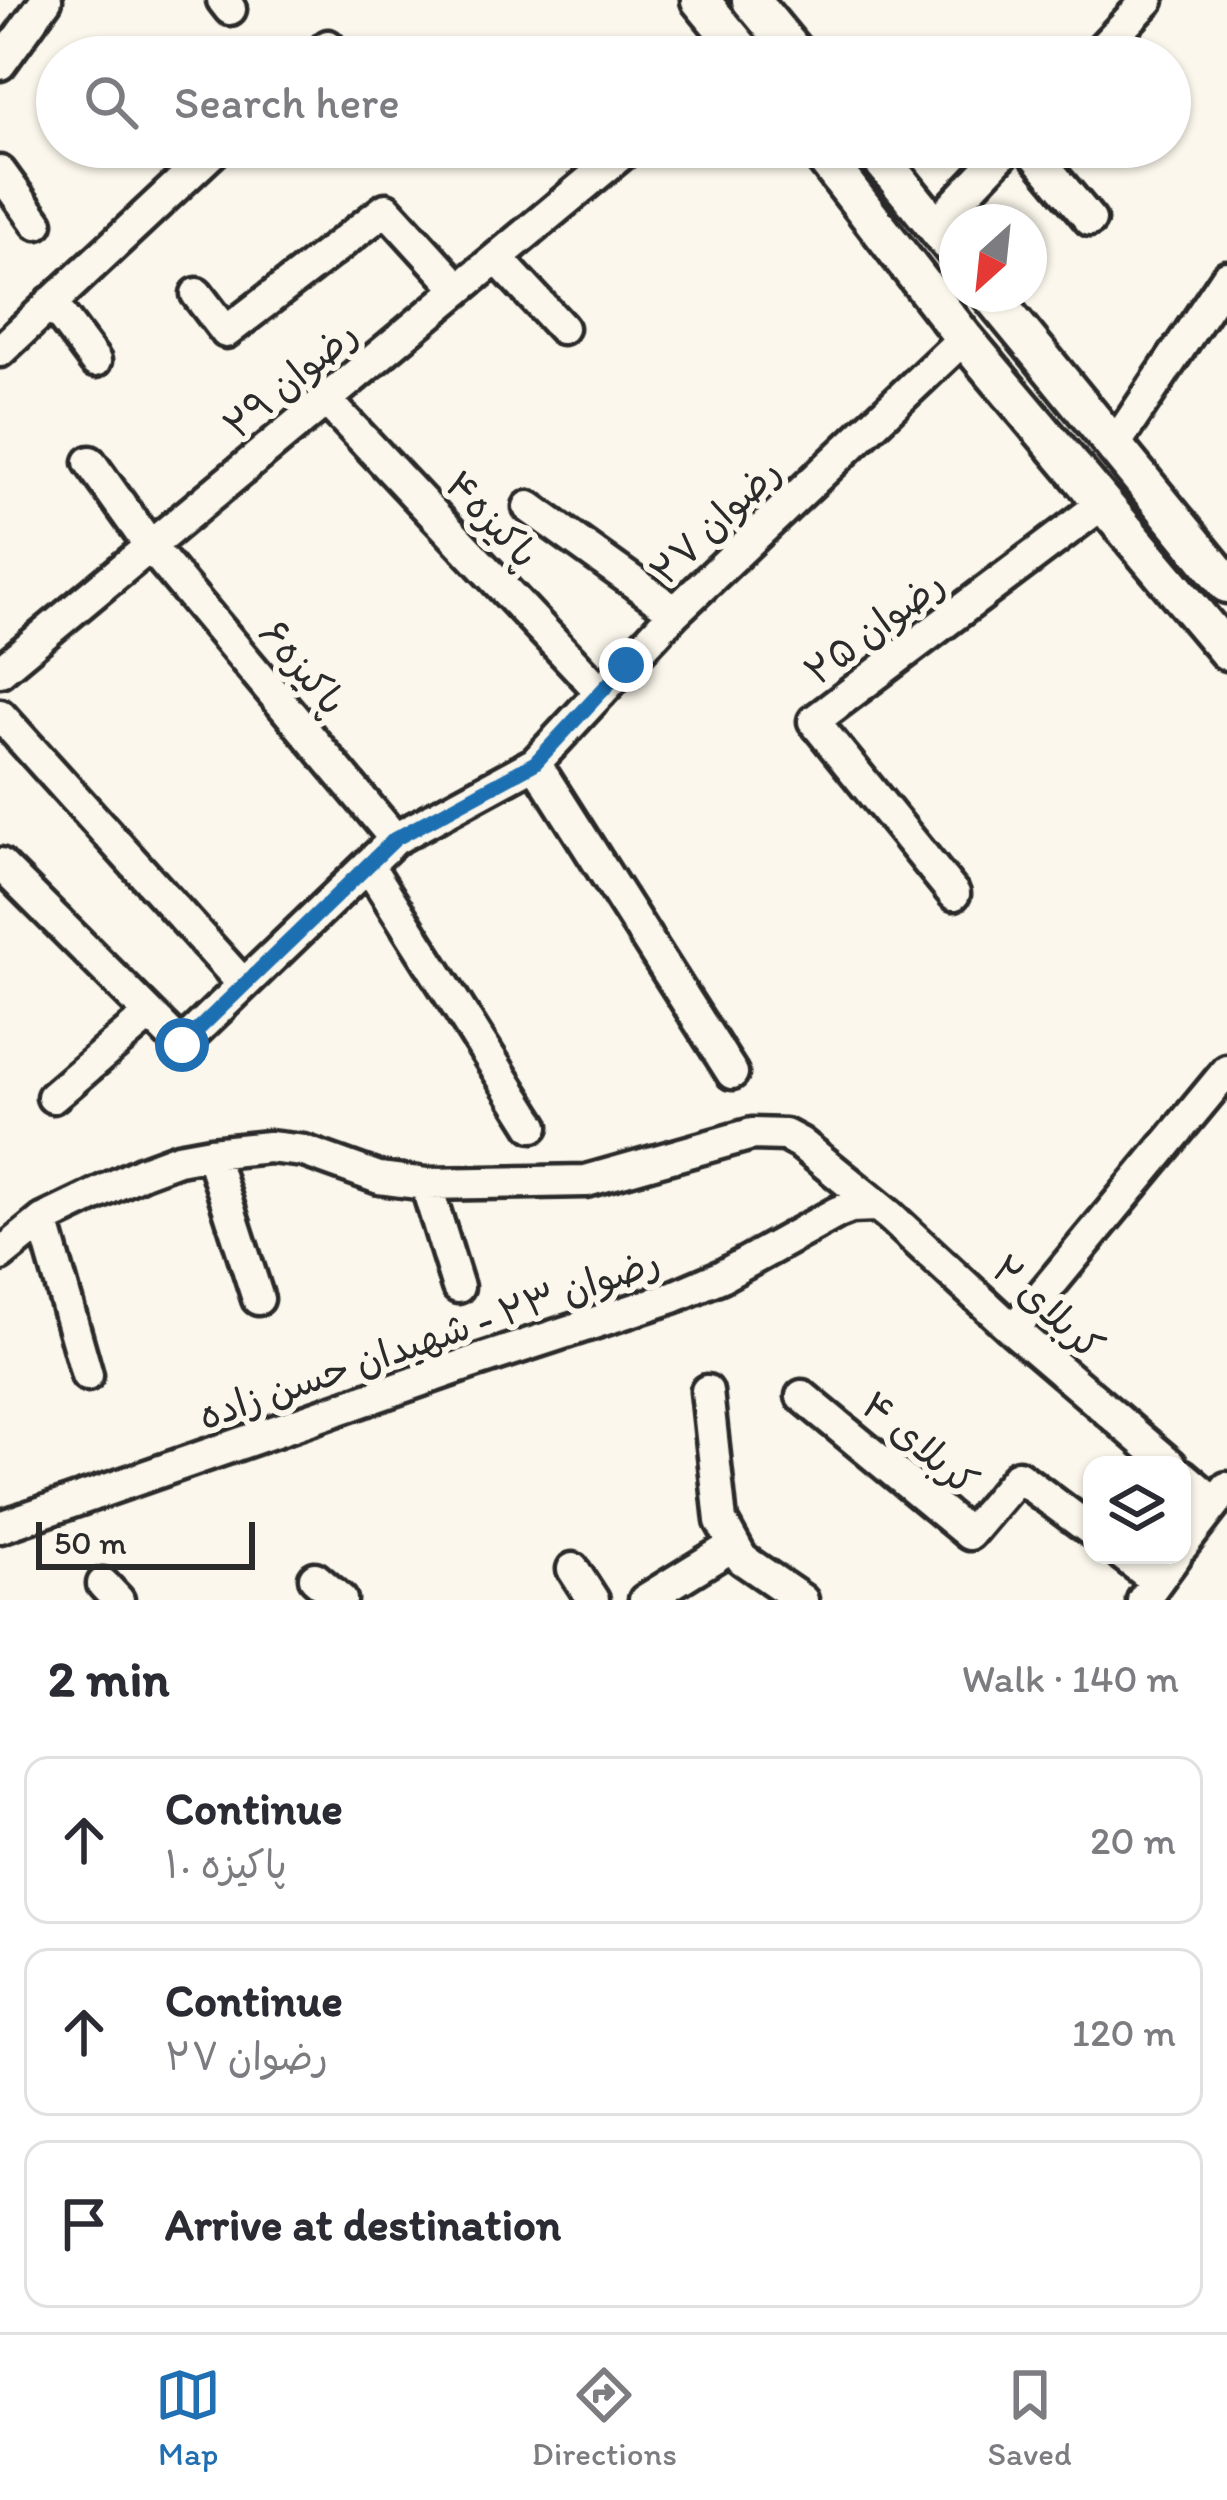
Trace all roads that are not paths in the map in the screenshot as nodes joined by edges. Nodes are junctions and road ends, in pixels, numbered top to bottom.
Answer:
1 (46, 0) edge
2 (700, 0) edge
3 (751, 0) edge
4 (1148, 0) edge
5 (728, 36) edge
6 (781, 36) edge
7 (1114, 36) edge
8 (0, 64) edge
9 (195, 168) edge
10 (605, 168) edge
11 (832, 168) edge
12 (888, 168) edge
13 (995, 168) edge
14 (1047, 168) edge
15 (0, 172) edge
16 (970, 204) edge
17 (1090, 220) dead end
18 (37, 223) dead end
19 (939, 230) edge
20 (497, 258) junction
21 (1227, 277) edge
22 (459, 289) junction
23 (197, 294) dead end
24 (51, 302) junction
25 (1006, 312) edge
26 (562, 328) dead end
27 (964, 338) junction
28 (0, 351) edge
29 (95, 361) dead end
30 (326, 400) junction
31 (1114, 446) junction
32 (90, 461) dead end
33 (1102, 504) junction
34 (530, 507) dead end
35 (150, 546) junction
36 (1227, 584) edge
37 (675, 612) junction
38 (1227, 651) edge
39 (0, 671) edge
40 (602, 692) junction
41 (0, 715) edge
42 (535, 763) junction
43 (395, 839) junction
44 (0, 864) edge
45 (368, 865) junction
46 (954, 894) dead end
47 (243, 984) junction
48 (149, 1015) junction
49 (1227, 1071) edge
50 (732, 1073) dead end
51 (53, 1097) dead end
52 (533, 1126) dead end
53 (211, 1154) junction
54 (426, 1184) junction
55 (875, 1206) junction
56 (43, 1220) junction
57 (0, 1255) edge
58 (458, 1287) dead end
59 (258, 1299) dead end
60 (1013, 1330) junction
61 (88, 1375) dead end
62 (707, 1391) dead end
63 (802, 1396) dead end
64 (1160, 1456) edge
65 (1191, 1480) edge
66 (1220, 1495) edge
67 (1083, 1525) edge
68 (0, 1527) edge
69 (1191, 1534) edge
70 (734, 1545) junction
71 (1130, 1564) edge
72 (1169, 1564) edge
73 (572, 1569) dead end
74 (315, 1578) dead end
75 (1150, 1590) edge
76 (341, 1600) edge
77 (593, 1600) edge
78 (645, 1600) edge
79 (802, 1600) edge

1 - 8 street
2 - 5 main road
3 - 6 main road
4 - 7 street
9 - 24 street
10 - 20 street, رضوان ۲۹
11 - 27 main road
12 - 19 main road
13 - 16 street
14 - 17 street
15 - 18 street
20 - 22 street, رضوان ۲۹
20 - 26 street
21 - 31 street
22 - 23 street
22 - 30 street, رضوان ۲۹
24 - 28 street
24 - 29 street
25 - 31 main road
27 - 33 main road
27 - 37 street, رضوان ۲۷
30 - 35 street, رضوان ۲۹
30 - 40 street, پاکیزه۴
31 - 36 main road
32 - 35 street, پاکیزه۶
33 - 38 main road
33 - 46 street, رضوان ۲۵
34 - 37 street
35 - 39 street, رضوان ۲۹
35 - 43 street, پاکیزه۶
37 - 40 street, رضوان ۲۷
40 - 42 street, رضوان ۲۷
41 - 47 street
42 - 43 street, رضوان ۲۷
42 - 50 street
43 - 45 street, رضوان ۲۷
44 - 48 street
45 - 47 street, رضوان ۲۷
45 - 52 street
47 - 48 street, رضوان ۲۷
48 - 51 street
49 - 60 street
53 - 54 street, کربلای ۲
53 - 56 street, کربلای ۲
53 - 59 street
54 - 55 street, کربلای ۲
54 - 58 street
55 - 60 street, کربلای ۲
55 - 68 street, رضوان ۲۳ - شهیدان حسن زاده
56 - 57 street, کربلای ۲
56 - 61 street
60 - 64 street, کربلای ۲
62 - 70 street
63 - 67 street, کربلای ۴
65 - 66 street
66 - 69 street
70 - 78 street
70 - 79 street
71 - 75 street
72 - 75 street
73 - 77 street
74 - 76 street

